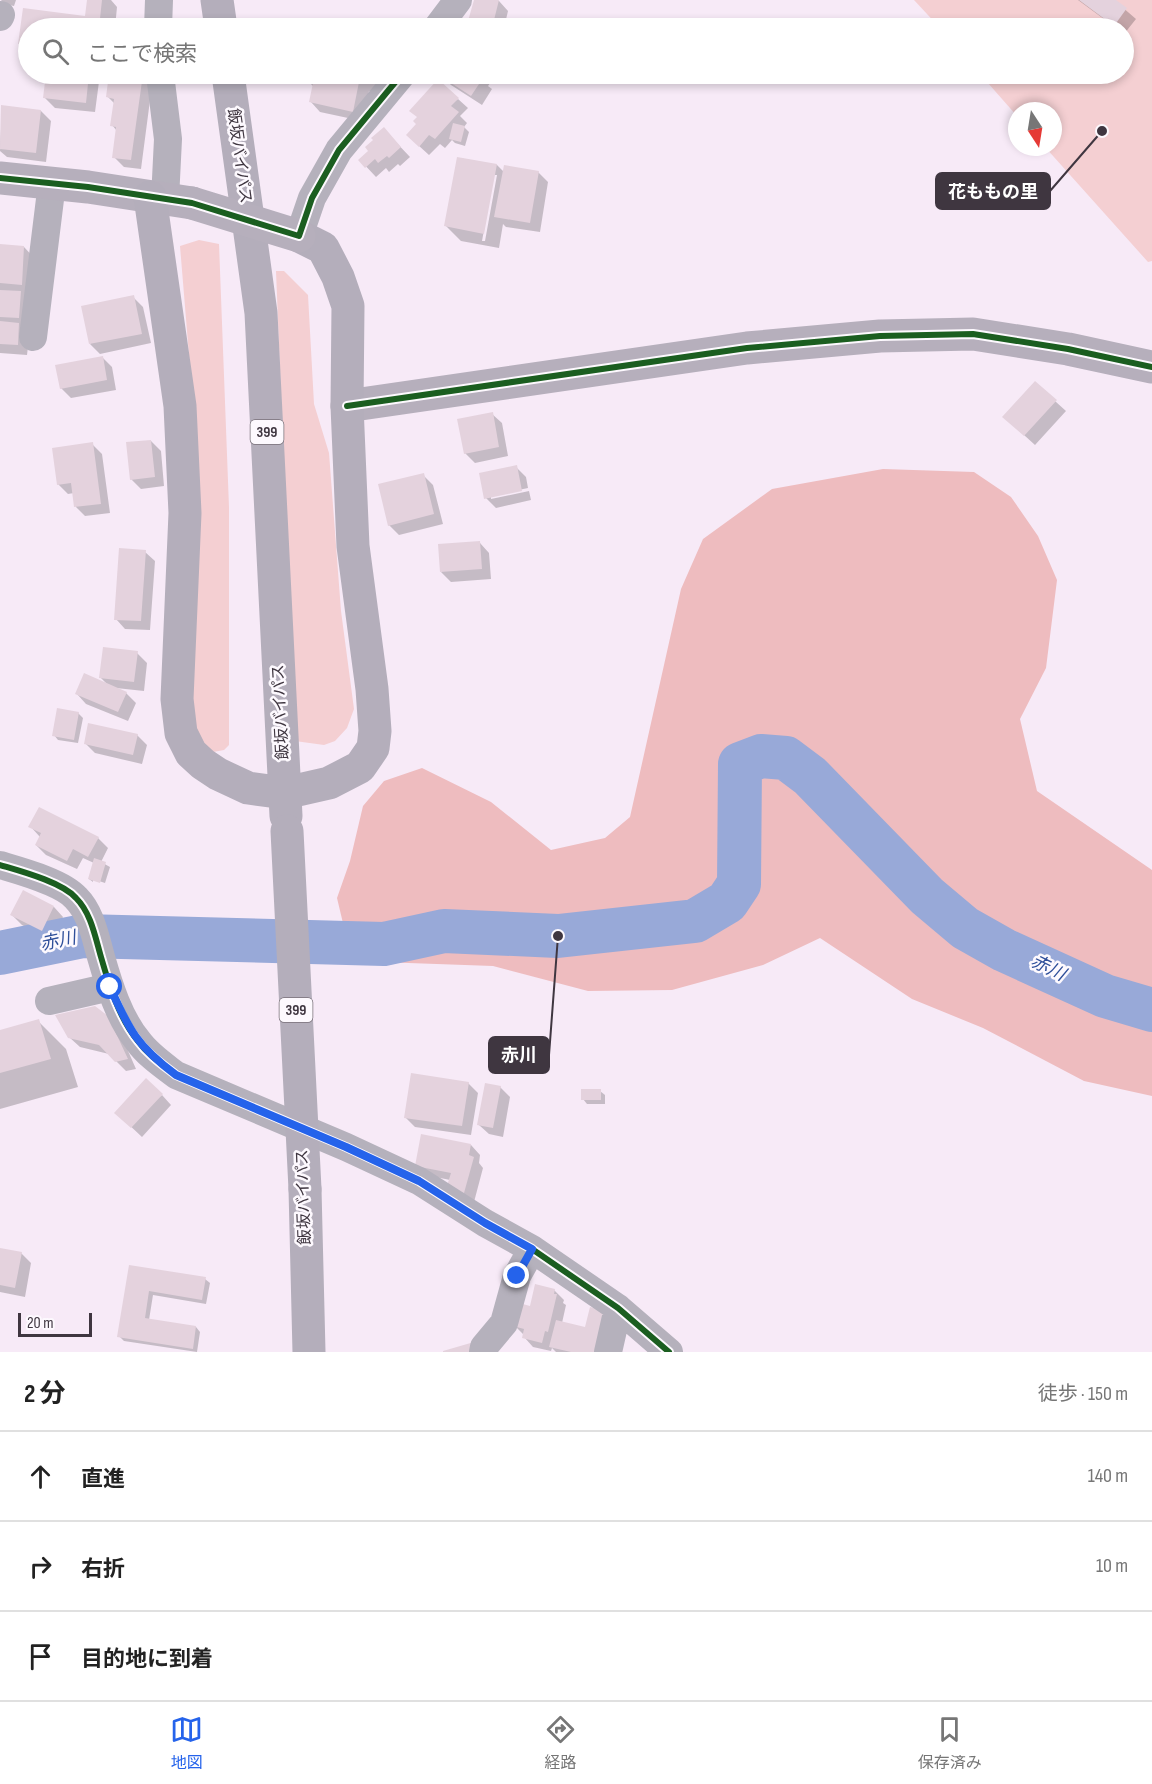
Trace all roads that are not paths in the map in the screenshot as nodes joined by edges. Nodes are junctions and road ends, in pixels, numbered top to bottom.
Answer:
1 (159, 0) edge
2 (217, 0) edge
3 (458, 0) edge
4 (158, 18) edge
5 (220, 18) edge
6 (444, 18) edge
7 (161, 84) edge
8 (229, 84) edge
9 (394, 84) edge
10 (0, 178) edge
11 (52, 183) junction
12 (169, 200) junction
13 (299, 236) junction
14 (33, 337) dead end
15 (1152, 368) edge
16 (347, 406) junction
17 (285, 793) junction
18 (0, 865) edge
19 (110, 987) junction
20 (49, 1001) dead end
21 (532, 1249) junction
22 (618, 1308) junction
23 (309, 1352) edge
24 (483, 1352) edge
25 (608, 1352) edge
26 (669, 1352) edge

1 - 4 street
2 - 5 highway
3 - 6 street
7 - 12 street
8 - 17 highway, 飯坂バイパス / 399
9 - 13 street
10 - 11 street
11 - 12 street
11 - 14 street
12 - 13 street, bridge
12 - 17 highway
13 - 16 highway
15 - 16 street
16 - 17 highway
17 - 23 highway, 飯坂バイパス / 399, bridge
18 - 19 street
19 - 20 street
19 - 21 street
21 - 22 street
21 - 24 street
22 - 25 street
22 - 26 street

